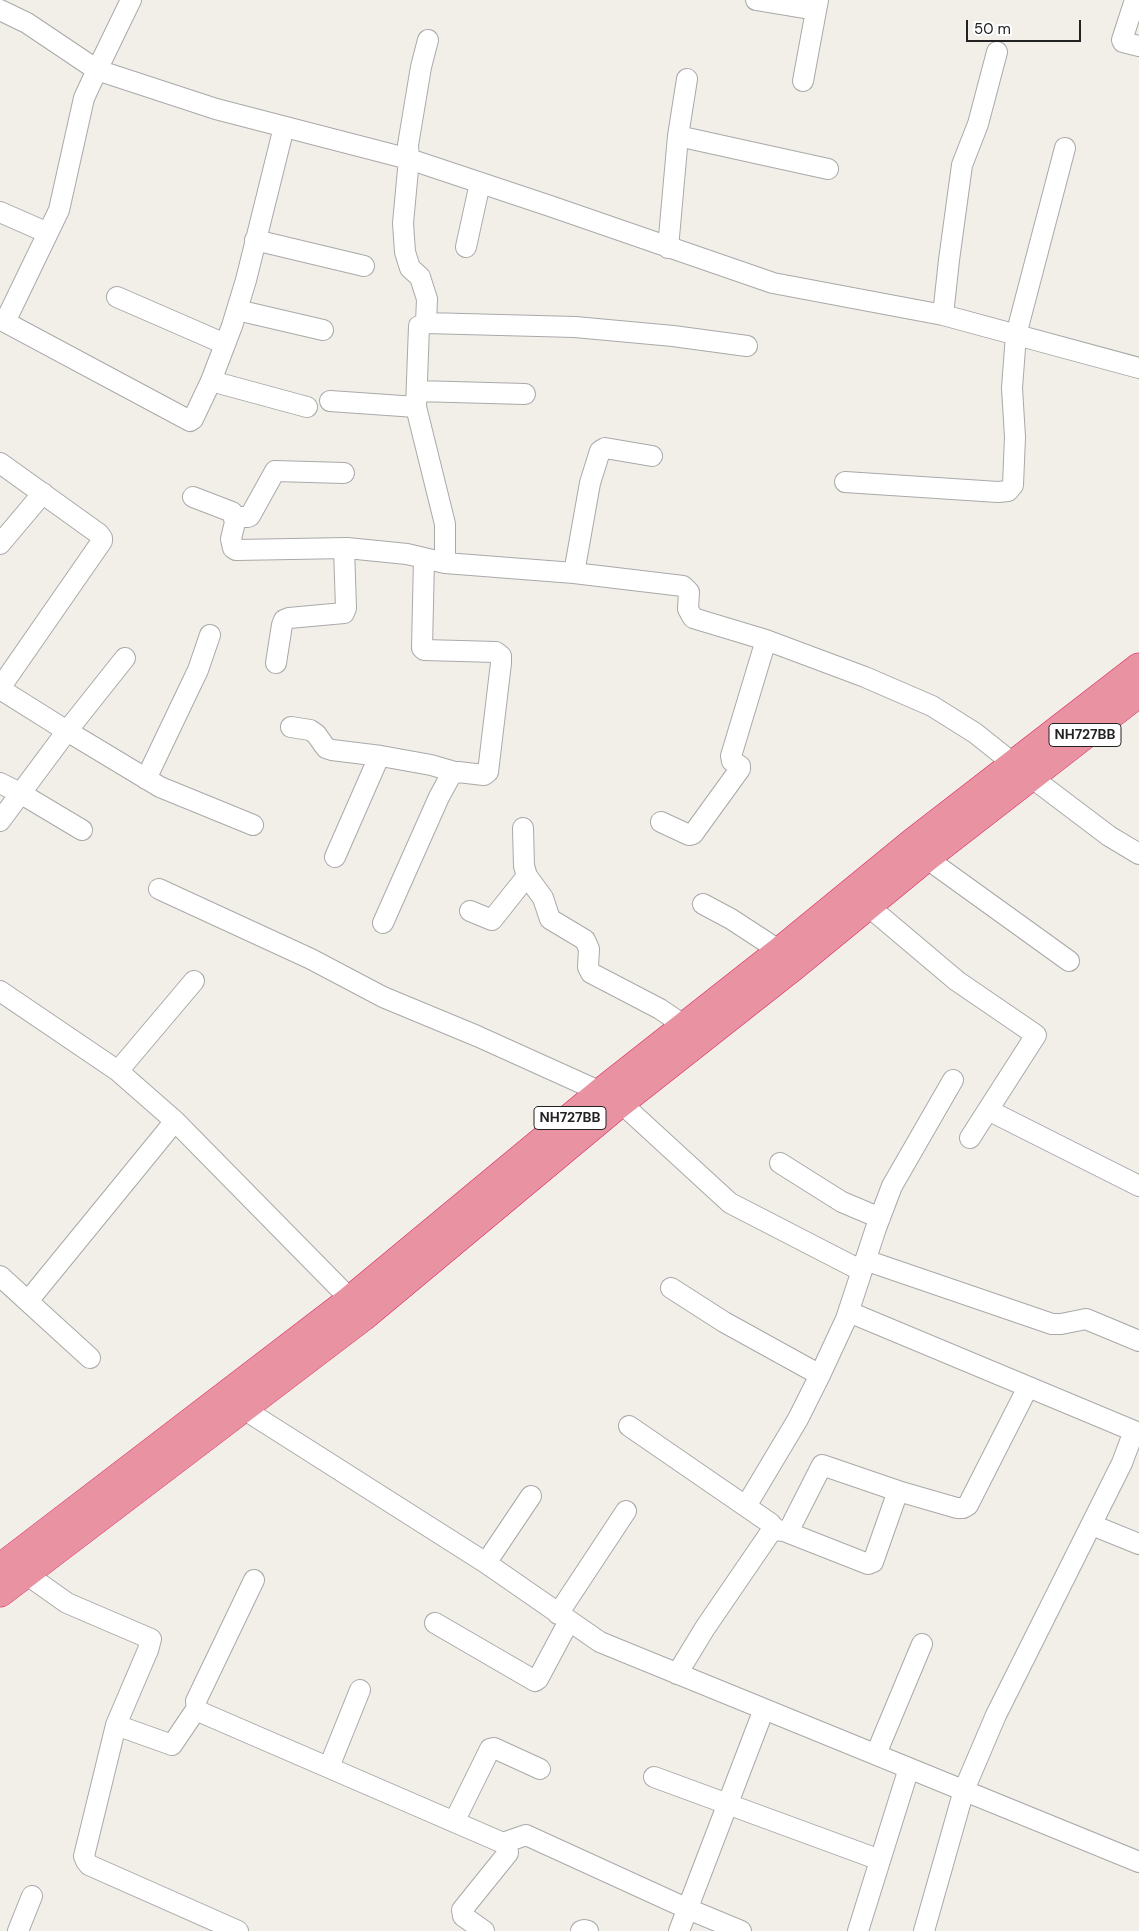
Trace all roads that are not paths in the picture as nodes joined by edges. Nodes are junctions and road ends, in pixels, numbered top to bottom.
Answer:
1 (132, 0) edge
2 (756, 0) edge
3 (1135, 0) edge
4 (817, 5) edge
5 (0, 10) edge
6 (428, 40) dead end
7 (1139, 46) edge
8 (997, 52) dead end
9 (97, 70) junction
10 (688, 79) dead end
11 (803, 81) dead end
12 (284, 127) junction
13 (678, 136) junction
14 (1064, 148) dead end
15 (409, 159) junction
16 (828, 169) dead end
17 (480, 183) junction
18 (0, 212) edge
19 (48, 233) junction
20 (255, 240) junction
21 (466, 247) dead end
22 (668, 248) junction
23 (364, 266) dead end
24 (117, 297) dead end
25 (237, 310) junction
26 (943, 315) junction
27 (426, 323) junction
28 (323, 330) dead end
29 (1016, 335) junction
30 (225, 344) junction
31 (747, 346) dead end
32 (1139, 368) edge
33 (211, 381) junction
34 (525, 394) dead end
35 (416, 399) junction
36 (330, 400) dead end
37 (307, 407) dead end
38 (652, 456) dead end
39 (0, 463) edge
40 (344, 473) dead end
41 (846, 482) dead end
42 (43, 493) junction
43 (193, 497) dead end
44 (234, 517) junction
45 (0, 544) edge
46 (344, 548) junction
47 (424, 560) junction
48 (446, 563) junction
49 (574, 573) junction
50 (210, 635) dead end
51 (766, 640) junction
52 (126, 658) dead end
53 (276, 664) dead end
54 (1139, 667) edge
55 (0, 689) edge
56 (1133, 705) edge
57 (291, 727) dead end
58 (67, 731) junction
59 (381, 756) junction
60 (1022, 770) junction
61 (455, 772) junction
62 (146, 779) junction
63 (0, 783) edge
64 (20, 792) junction
65 (0, 821) edge
66 (661, 822) dead end
67 (253, 825) dead end
68 (523, 828) dead end
69 (82, 830) dead end
70 (1139, 854) edge
71 (335, 857) dead end
72 (926, 858) junction
73 (528, 876) junction
74 (159, 889) dead end
75 (703, 904) dead end
76 (867, 905) junction
77 (470, 911) dead end
78 (383, 923) dead end
79 (780, 951) junction
80 (1069, 961) dead end
81 (194, 982) dead end
82 (0, 991) edge
83 (685, 1026) junction
84 (118, 1071) junction
85 (952, 1080) dead end
86 (611, 1098) junction
87 (988, 1110) junction
88 (175, 1121) junction
89 (970, 1138) dead end
90 (780, 1162) dead end
91 (1139, 1186) edge
92 (880, 1218) junction
93 (864, 1265) junction
94 (0, 1276) edge
95 (671, 1288) dead end
96 (28, 1301) junction
97 (358, 1307) junction
98 (849, 1312) junction
99 (1139, 1340) edge
100 (90, 1358) dead end
101 (820, 1375) junction
102 (1028, 1387) junction
103 (242, 1408) junction
104 (629, 1426) dead end
105 (898, 1491) junction
106 (532, 1496) dead end
107 (746, 1506) junction
108 (626, 1511) dead end
109 (1092, 1525) junction
110 (782, 1532) junction
111 (1139, 1544) edge
112 (486, 1564) junction
113 (0, 1568) edge
114 (26, 1574) junction
115 (254, 1580) dead end
116 (0, 1594) edge
117 (564, 1617) junction
118 (435, 1623) dead end
119 (922, 1644) dead end
120 (677, 1674) junction
121 (360, 1690) dead end
122 (764, 1709) junction
123 (197, 1710) junction
124 (116, 1725) junction
125 (876, 1754) junction
126 (329, 1767) junction
127 (909, 1768) junction
128 (540, 1769) dead end
129 (654, 1777) dead end
130 (964, 1790) junction
131 (728, 1803) junction
132 (454, 1822) junction
133 (507, 1843) junction
134 (880, 1860) junction
135 (1139, 1862) edge
136 (32, 1896) dead end
137 (688, 1909) junction
138 (18, 1931) edge
139 (238, 1931) edge
140 (484, 1931) edge
141 (581, 1931) edge
142 (588, 1931) edge
143 (679, 1931) edge
144 (741, 1931) edge
145 (858, 1931) edge
146 (924, 1931) edge

1 - 9 street
2 - 4 street
3 - 7 street
4 - 11 street
5 - 9 street
6 - 15 street
8 - 26 street
9 - 12 street
9 - 19 street
10 - 13 street
12 - 15 street
12 - 20 street
13 - 16 street
13 - 22 street
14 - 29 street
15 - 17 street
15 - 27 street
17 - 21 street
17 - 22 street
18 - 19 street
19 - 33 street
20 - 23 street
20 - 25 street
22 - 26 street
24 - 30 street
25 - 28 street
25 - 30 street
26 - 29 street
27 - 31 street
27 - 35 street
29 - 32 street
29 - 41 street
30 - 33 street
33 - 37 street
34 - 35 street
35 - 36 street
35 - 48 street
38 - 49 street
39 - 42 street
40 - 44 street
42 - 45 street
42 - 55 street
43 - 44 street
44 - 46 street
46 - 47 street
46 - 53 street
47 - 48 street
47 - 61 street
48 - 49 street
49 - 51 street
50 - 62 street
51 - 60 street
51 - 66 street
52 - 58 street
54 - 60 highway, NH727BB
55 - 58 street
56 - 60 highway, NH727BB
57 - 59 street
58 - 62 street
58 - 64 street
59 - 61 street
59 - 71 street
60 - 70 street
60 - 72 highway, NH727BB
60 - 79 highway, NH727BB
61 - 78 street
62 - 67 street
63 - 64 street
64 - 65 street
64 - 69 street
68 - 73 street
72 - 76 highway, NH727BB
72 - 80 street
73 - 77 street
73 - 83 street
74 - 86 street
75 - 79 street
76 - 86 highway, NH727BB
76 - 87 street
79 - 83 highway, NH727BB
81 - 84 street
82 - 84 street
83 - 86 highway, NH727BB
84 - 88 street
85 - 92 street
86 - 93 street
86 - 97 highway, NH727BB
87 - 89 street
87 - 91 street
88 - 96 street
88 - 97 street
90 - 92 street
92 - 93 street
93 - 98 street
93 - 99 street
94 - 96 street
95 - 101 street
96 - 100 street
97 - 103 highway, NH727BB
97 - 113 highway, NH727BB
98 - 101 street
98 - 102 street
101 - 107 street
102 - 105 street
102 - 109 street
103 - 112 street
103 - 114 highway, NH727BB
104 - 107 street
105 - 110 street
105 - 110 street
106 - 112 street
107 - 110 street
108 - 117 street
109 - 111 street
109 - 130 street
110 - 120 street
112 - 117 street
114 - 116 highway, NH727BB
114 - 124 street
115 - 123 street
117 - 118 street
117 - 120 street
119 - 125 street
120 - 122 street
121 - 126 street
122 - 125 street
122 - 131 street
123 - 124 street
123 - 126 street
124 - 139 street
125 - 127 street
126 - 132 street
127 - 130 street
127 - 134 street
128 - 132 street
129 - 131 street
130 - 135 street
130 - 146 street
131 - 134 street
131 - 137 street
132 - 133 street
133 - 137 street
133 - 140 street
134 - 145 street
136 - 138 street
137 - 143 street
137 - 144 street
141 - 142 street

